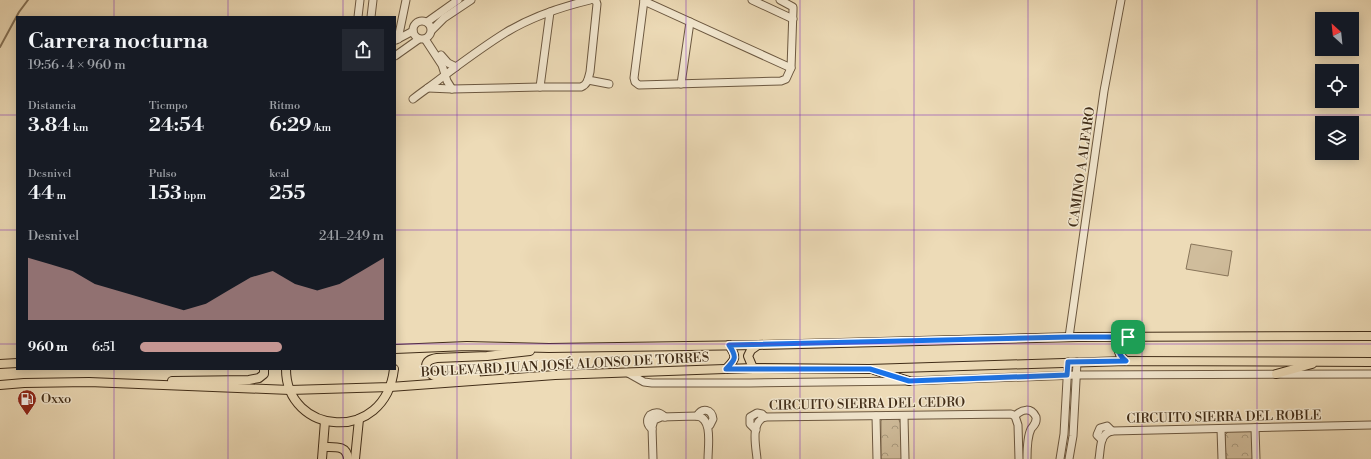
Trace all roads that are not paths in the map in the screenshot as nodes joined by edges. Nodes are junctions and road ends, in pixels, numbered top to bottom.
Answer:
1 (360, 0) edge
2 (373, 0) edge
3 (406, 0) edge
4 (458, 0) edge
5 (469, 0) edge
6 (590, 0) edge
7 (594, 0) edge
8 (752, 0) edge
9 (780, 0) edge
10 (1121, 0) edge
11 (644, 1) edge
12 (550, 12) junction
13 (358, 16) edge
14 (371, 16) edge
15 (402, 17) junction
16 (794, 19) junction
17 (427, 22) junction
18 (690, 22) junction
19 (416, 24) junction
20 (413, 31) junction
21 (426, 36) junction
22 (396, 39) edge
23 (396, 55) edge
24 (456, 67) junction
25 (791, 68) junction
26 (445, 76) junction
27 (588, 80) junction
28 (609, 84) dead end
29 (681, 84) junction
30 (540, 87) junction
31 (428, 88) junction
32 (452, 89) junction
33 (413, 100) dead end
34 (1371, 336) edge
35 (1069, 337) junction
36 (1128, 337) junction
37 (729, 345) junction
38 (758, 345) junction
39 (549, 348) junction
40 (396, 349) edge
41 (1126, 361) junction
42 (1068, 362) junction
43 (1078, 362) junction
44 (1323, 362) junction
45 (1371, 362) edge
46 (16, 363) edge
47 (0, 364) edge
48 (753, 368) junction
49 (726, 369) junction
50 (870, 369) junction
51 (264, 370) edge
52 (286, 370) edge
53 (394, 370) edge
54 (628, 373) junction
55 (1276, 374) junction
56 (1371, 374) edge
57 (1067, 375) junction
58 (1077, 375) junction
59 (507, 379) junction
60 (909, 381) junction
61 (146, 384) junction
62 (0, 385) edge
63 (390, 387) junction
64 (290, 390) junction
65 (876, 416) junction
66 (904, 416) junction
67 (1015, 416) junction
68 (359, 419) junction
69 (325, 421) junction
70 (1371, 426) edge
71 (1255, 428) junction
72 (1221, 429) junction
73 (323, 447) junction
74 (322, 459) edge
75 (348, 459) edge
76 (355, 459) edge
77 (653, 459) edge
78 (708, 459) edge
79 (757, 459) edge
80 (877, 459) edge
81 (905, 459) edge
82 (1019, 459) edge
83 (1026, 459) edge
84 (1060, 459) edge
85 (1069, 459) edge
86 (1099, 459) edge
87 (1222, 459) edge
88 (1256, 459) edge

1 - 13 street
2 - 14 street
3 - 15 street
4 - 17 street
5 - 21 street
6 - 12 street
7 - 27 street
8 - 16 street
9 - 16 street
10 - 35 street, CAMINO A ALFARO
11 - 18 street
11 - 29 street
12 - 24 street
12 - 30 street
15 - 19 street
15 - 22 street
16 - 25 street
17 - 19 street
17 - 21 street
18 - 25 street
18 - 29 street
19 - 20 street
20 - 21 street
20 - 22 street
21 - 23 street
21 - 24 street
21 - 26 street
24 - 26 street
25 - 29 street
26 - 31 street
26 - 32 street
27 - 28 street
27 - 30 street
30 - 32 street
31 - 32 street
31 - 33 street
34 - 36 main road, BOULEVARD JUAN JOSÉ ALONSO DE TORRES
35 - 36 main road, BOULEVARD JUAN JOSÉ ALONSO DE TORRES
35 - 38 main road, BOULEVARD JUAN JOSÉ ALONSO DE TORRES
36 - 41 main road
37 - 38 main road, BOULEVARD JUAN JOSÉ ALONSO DE TORRES
37 - 39 main road, BOULEVARD JUAN JOSÉ ALONSO DE TORRES
37 - 49 main road
38 - 48 main road
39 - 40 main road, BOULEVARD JUAN JOSÉ ALONSO DE TORRES
39 - 59 main road
41 - 43 main road, BOULEVARD JUAN JOSÉ ALONSO DE TORRES
41 - 44 main road, BOULEVARD JUAN JOSÉ ALONSO DE TORRES
42 - 43 main road, BOULEVARD JUAN JOSÉ ALONSO DE TORRES
42 - 50 main road, BOULEVARD JUAN JOSÉ ALONSO DE TORRES
42 - 57 street
43 - 58 street
44 - 45 main road, BOULEVARD JUAN JOSÉ ALONSO DE TORRES
44 - 55 main road
46 - 47 main road
48 - 49 main road, BOULEVARD JUAN JOSÉ ALONSO DE TORRES
48 - 50 main road, BOULEVARD JUAN JOSÉ ALONSO DE TORRES
49 - 54 main road, BOULEVARD JUAN JOSÉ ALONSO DE TORRES
50 - 60 main road
51 - 61 main road
52 - 64 main road
53 - 63 main road
54 - 59 main road, BOULEVARD JUAN JOSÉ ALONSO DE TORRES
54 - 60 street
55 - 56 street
55 - 58 street
57 - 58 street
57 - 60 street
57 - 84 street
58 - 85 street
59 - 63 main road, BOULEVARD JUAN JOSÉ ALONSO DE TORRES
61 - 62 main road, BOULEVARD JUAN JOSÉ ALONSO DE TORRES
61 - 64 main road, BOULEVARD JUAN JOSÉ ALONSO DE TORRES
63 - 64 main road, BOULEVARD JUAN JOSÉ ALONSO DE TORRES
63 - 68 main road
64 - 69 main road
65 - 66 street, CIRCUITO SIERRA DEL CEDRO
65 - 79 street, CIRCUITO SIERRA DEL CEDRO
65 - 80 street
66 - 67 street, CIRCUITO SIERRA DEL CEDRO
66 - 81 street
67 - 82 street
67 - 83 street, CIRCUITO SIERRA DEL CEDRO
68 - 69 main road
68 - 76 main road
69 - 73 main road
70 - 71 street, CIRCUITO SIERRA DEL ROBLE
71 - 72 street, CIRCUITO SIERRA DEL ROBLE
71 - 88 street
72 - 86 street, CIRCUITO SIERRA DEL ROBLE
72 - 87 street
73 - 74 main road
73 - 75 main road
77 - 78 street

